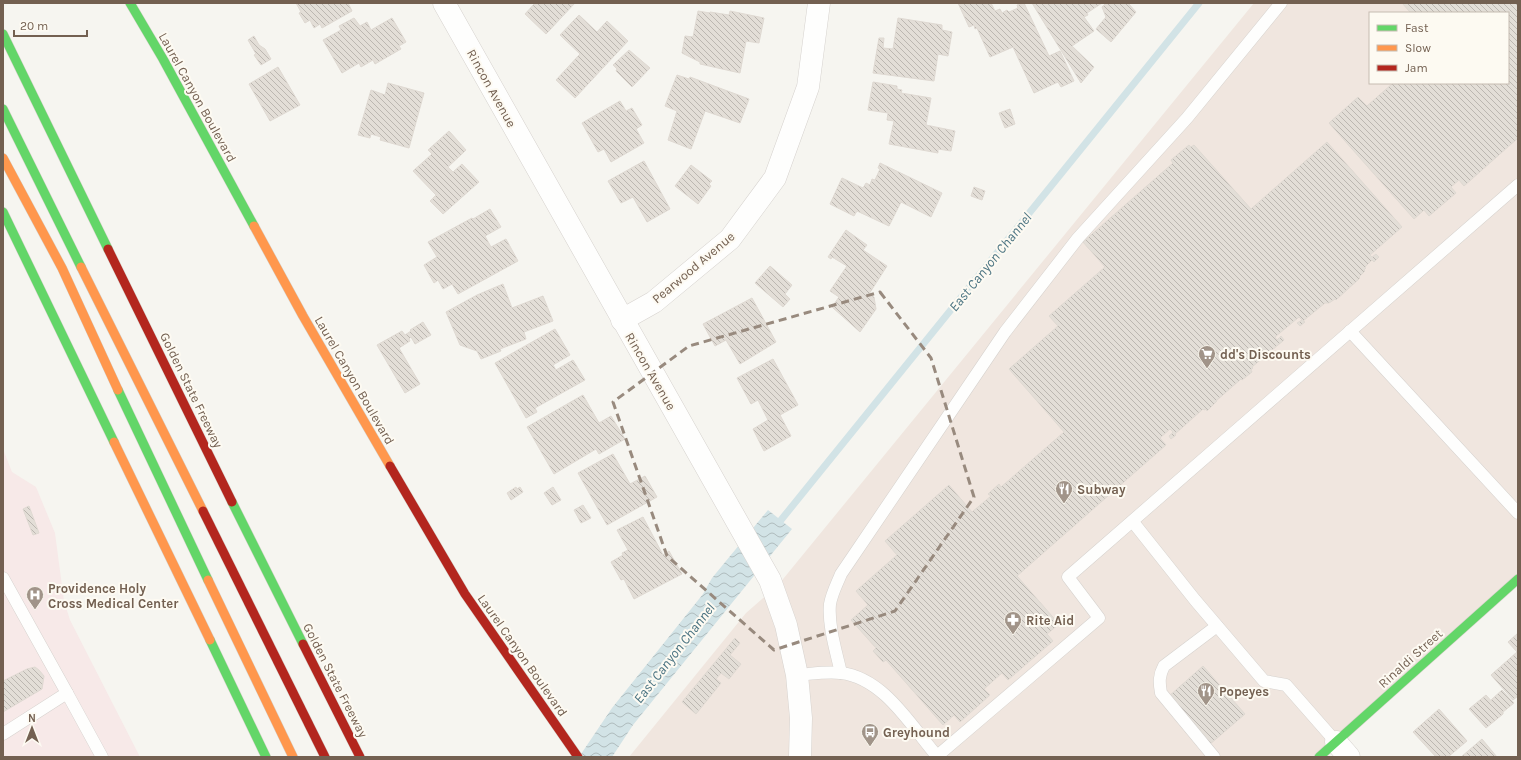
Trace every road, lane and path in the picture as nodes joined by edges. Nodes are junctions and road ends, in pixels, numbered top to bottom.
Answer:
1 (130, 3) edge
2 (444, 3) edge
3 (819, 3) edge
4 (1281, 3) edge
5 (3, 34) edge
6 (3, 109) edge
7 (3, 158) edge
8 (1518, 185) edge
9 (3, 212) edge
10 (622, 320) junction
11 (1350, 331) junction
12 (1518, 513) edge
13 (1133, 522) junction
14 (3, 578) edge
15 (1518, 579) edge
16 (1217, 626) junction
17 (841, 673) junction
18 (797, 675) junction
19 (67, 693) junction
20 (3, 734) edge
21 (1343, 749) edge
22 (936, 756) edge
23 (102, 757) edge
24 (266, 757) edge
25 (293, 757) edge
26 (325, 757) edge
27 (360, 757) edge
28 (578, 757) edge
29 (800, 757) edge
30 (1214, 757) edge
31 (1319, 757) edge

1 - 28 main road, Laurel Canyon Boulevard
2 - 10 street, Rincon Avenue
3 - 10 street, Pearwood Avenue
4 - 17 lane
5 - 27 main road, Golden State Freeway
6 - 26 main road
7 - 25 main road
8 - 11 lane
9 - 24 main road
10 - 18 street, Rincon Avenue
11 - 12 lane
11 - 13 lane
13 - 16 lane
13 - 22 lane
14 - 19 lane
15 - 21 main road, Rinaldi Street
16 - 21 lane
16 - 30 lane
17 - 18 lane
17 - 22 lane
18 - 29 street, Rincon Avenue
19 - 20 lane
19 - 23 lane
21 - 31 main road, Rinaldi Street

